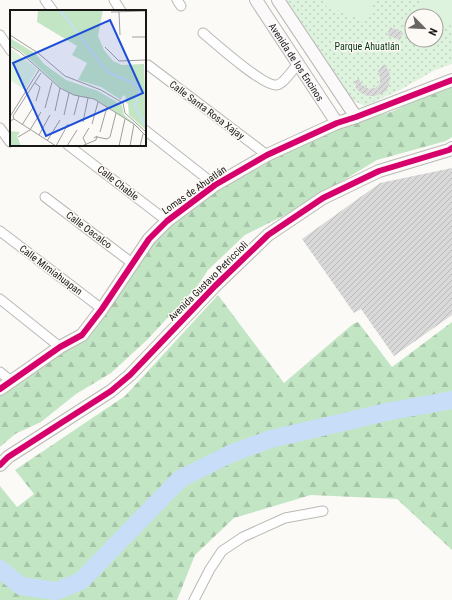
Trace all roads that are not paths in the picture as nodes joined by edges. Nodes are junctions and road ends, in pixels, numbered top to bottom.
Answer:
1 (45, 0) edge
2 (114, 0) edge
3 (256, 0) edge
4 (278, 0) edge
5 (52, 10) edge
6 (120, 10) edge
7 (204, 33) dead end
8 (0, 35) edge
9 (10, 50) edge
10 (148, 64) dead end
11 (298, 64) junction
12 (452, 80) edge
13 (356, 117) junction
14 (337, 123) junction
15 (0, 128) edge
16 (146, 131) edge
17 (10, 142) edge
18 (69, 146) edge
19 (452, 148) edge
20 (267, 155) junction
21 (216, 185) junction
22 (45, 197) dead end
23 (167, 221) junction
24 (0, 231) edge
25 (132, 263) junction
26 (0, 299) edge
27 (102, 309) junction
28 (60, 346) junction
29 (0, 372) edge
30 (11, 381) junction
31 (0, 389) edge
32 (0, 465) edge
33 (323, 511) dead end
34 (194, 600) edge

1 - 5 street
2 - 6 street
3 - 11 street, Avenida de los Encinos
4 - 13 street, Avenida de los Encinos
7 - 11 street
8 - 9 street
10 - 20 street, Calle Santa Rosa Xajay
11 - 14 street, Avenida de los Encinos
12 - 13 street, Lomas de Ahuatlán
13 - 14 street, Lomas de Ahuatlán
14 - 20 street, Lomas de Ahuatlán
15 - 17 street
16 - 21 street
18 - 23 street, Calle Chable
19 - 32 street, Avenida Gustavo Petriccioli
20 - 21 street, Lomas de Ahuatlán
21 - 23 street, Lomas de Ahuatlán
22 - 25 street, Calle Oacalco
23 - 25 street, Lomas de Ahuatlán
24 - 27 street, Calle Mimiahuapan
25 - 27 street, Lomas de Ahuatlán
26 - 28 street
27 - 28 street, Lomas de Ahuatlán
28 - 30 street, Lomas de Ahuatlán
29 - 30 street
30 - 31 street, Lomas de Ahuatlán
33 - 34 street

